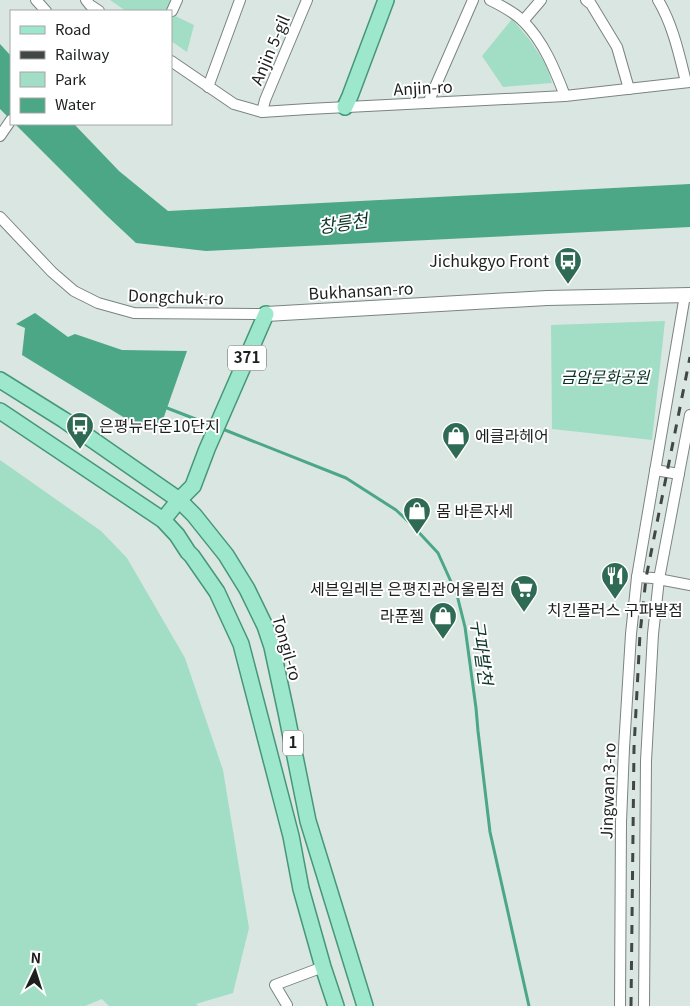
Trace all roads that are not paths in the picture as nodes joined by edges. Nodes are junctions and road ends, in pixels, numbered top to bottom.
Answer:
1 (36, 0) edge
2 (177, 0) edge
3 (240, 0) edge
4 (308, 0) edge
5 (386, 0) edge
6 (473, 0) edge
7 (490, 0) edge
8 (540, 0) edge
9 (586, 0) edge
10 (658, 0) edge
11 (45, 10) edge
12 (172, 11) edge
13 (523, 21) junction
14 (172, 62) edge
15 (688, 82) edge
16 (208, 87) junction
17 (628, 89) junction
18 (565, 96) junction
19 (428, 103) junction
20 (345, 107) junction
21 (262, 112) junction
22 (10, 121) edge
23 (0, 136) edge
24 (1, 224) edge
25 (688, 295) edge
26 (266, 314) junction
27 (0, 380) edge
28 (0, 411) edge
29 (690, 415) edge
30 (655, 470) junction
31 (679, 474) junction
32 (179, 500) junction
33 (163, 520) junction
34 (637, 578) junction
35 (659, 579) junction
36 (690, 585) edge
37 (322, 967) junction
38 (287, 1005) dead end
39 (336, 1006) edge
40 (364, 1006) edge
41 (620, 1006) edge
42 (644, 1006) edge

1 - 11 street
2 - 12 street
3 - 16 street
4 - 21 street, Anjin 5-gil
5 - 20 main road
6 - 19 street
7 - 13 street
8 - 13 street
9 - 17 street
10 - 15 street
13 - 18 street
14 - 16 street, Anjin-ro
15 - 17 street, Anjin-ro
16 - 21 street, Anjin-ro
17 - 18 street, Anjin-ro
18 - 19 street, Anjin-ro
19 - 20 street, Anjin-ro
20 - 21 street, Anjin-ro
22 - 23 street
24 - 26 street, Dongchuk-ro
25 - 26 main road, Bukhansan-ro
25 - 30 street, Jingwan 3-ro
26 - 32 main road, 371
27 - 32 main road, Tongil-ro / 1
28 - 33 main road, 1
29 - 31 street
30 - 31 street
30 - 34 street, Jingwan 3-ro
31 - 35 street
32 - 33 main road, 371
32 - 40 main road, Tongil-ro / 1
33 - 37 main road, 1
34 - 35 street
34 - 41 street, Jingwan 3-ro
35 - 36 street
35 - 42 street
37 - 38 street
37 - 39 main road, 1

